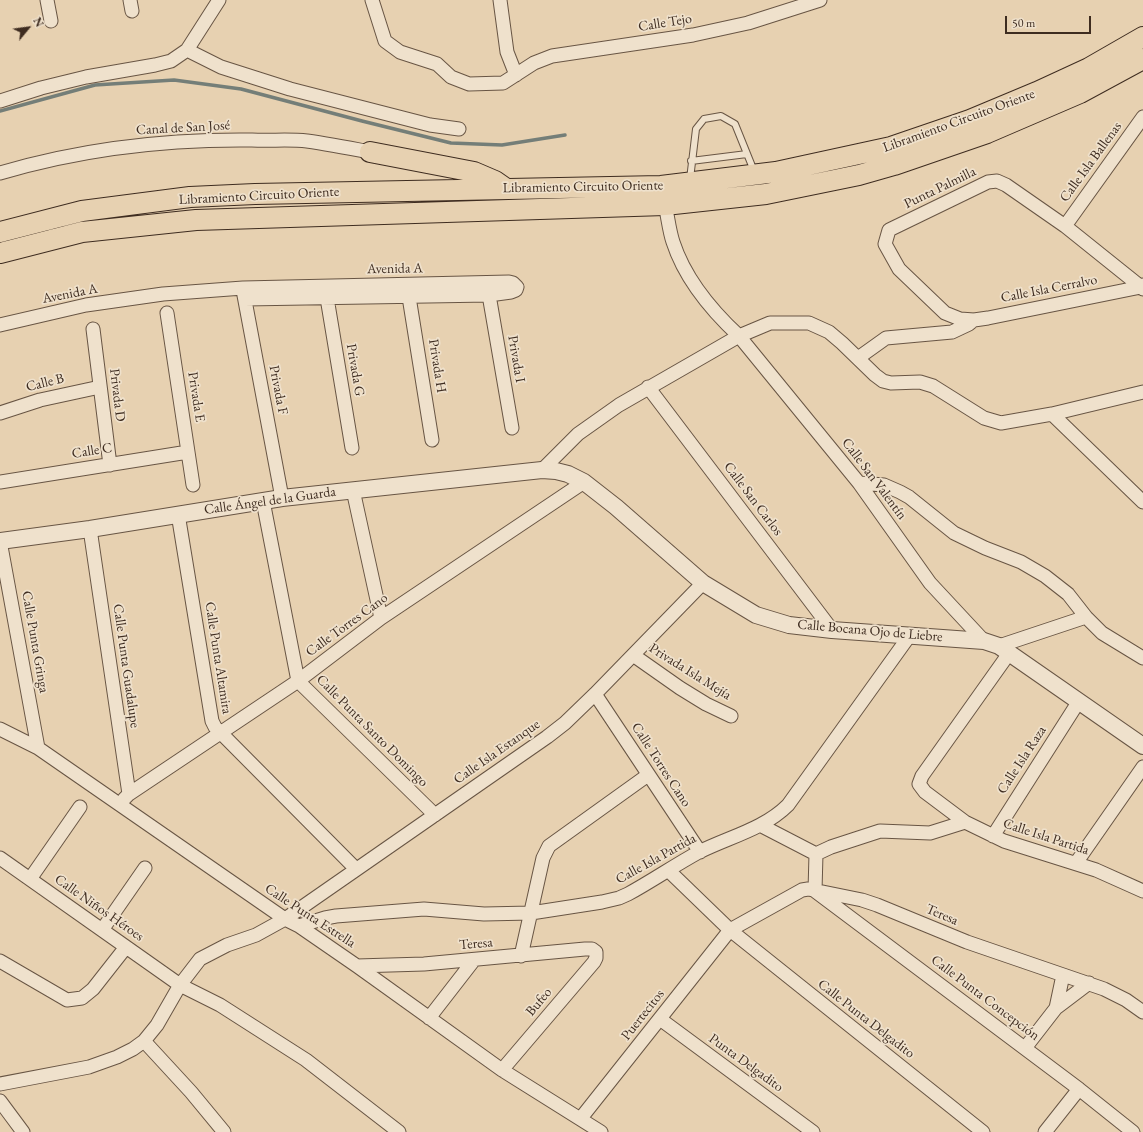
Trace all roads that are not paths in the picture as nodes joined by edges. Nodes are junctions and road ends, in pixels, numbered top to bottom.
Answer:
1 (47, 0) edge
2 (219, 0) edge
3 (372, 0) edge
4 (500, 0) edge
5 (820, 0) edge
6 (51, 20) dead end
7 (1143, 37) edge
8 (187, 50) junction
9 (1143, 59) edge
10 (516, 75) junction
11 (0, 102) edge
12 (1143, 117) edge
13 (459, 129) dead end
14 (370, 152) joint
15 (747, 154) junction
16 (692, 161) junction
17 (0, 173) edge
18 (755, 174) junction
19 (689, 183) junction
20 (507, 189) junction
21 (665, 205) junction
22 (1065, 226) junction
23 (0, 232) edge
24 (0, 253) edge
25 (1142, 287) edge
26 (244, 293) junction
27 (488, 295) junction
28 (409, 296) junction
29 (327, 298) junction
30 (167, 313) dead end
31 (960, 319) joint
32 (974, 320) junction
33 (0, 325) edge
34 (93, 329) dead end
35 (739, 336) junction
36 (858, 358) junction
37 (100, 387) junction
38 (648, 388) junction
39 (1143, 392) edge
40 (0, 413) edge
41 (1052, 414) junction
42 (512, 428) dead end
43 (432, 440) dead end
44 (352, 448) dead end
45 (188, 452) junction
46 (110, 465) junction
47 (542, 470) junction
48 (0, 482) edge
49 (584, 482) junction
50 (859, 483) junction
51 (193, 485) dead end
52 (352, 490) junction
53 (282, 498) junction
54 (264, 501) junction
55 (1143, 501) edge
56 (178, 514) junction
57 (90, 529) junction
58 (0, 541) edge
59 (703, 583) junction
60 (1086, 617) junction
61 (381, 618) junction
62 (832, 630) junction
63 (910, 635) junction
64 (984, 641) junction
65 (1004, 649) junction
66 (633, 654) junction
67 (1143, 658) edge
68 (298, 681) junction
69 (595, 694) junction
70 (1079, 701) junction
71 (731, 716) dead end
72 (0, 729) edge
73 (220, 734) junction
74 (1143, 746) edge
75 (38, 748) junction
76 (1143, 767) edge
77 (648, 776) junction
78 (129, 794) junction
79 (119, 805) junction
80 (80, 807) dead end
81 (435, 815) junction
82 (965, 822) junction
83 (760, 825) junction
84 (993, 836) junction
85 (700, 852) junction
86 (816, 854) junction
87 (0, 858) edge
88 (1076, 863) junction
89 (145, 868) dead end
90 (356, 869) junction
91 (669, 871) junction
92 (30, 879) junction
93 (815, 891) junction
94 (1143, 891) edge
95 (531, 913) junction
96 (285, 919) junction
97 (298, 926) junction
98 (102, 930) junction
99 (730, 930) junction
100 (126, 947) junction
101 (596, 952) joint
102 (521, 956) junction
103 (474, 960) junction
104 (0, 961) edge
105 (357, 966) junction
106 (1063, 974) junction
107 (1089, 983) junction
108 (180, 985) junction
109 (1056, 1008) junction
110 (1143, 1012) edge
111 (429, 1018) junction
112 (660, 1019) junction
113 (144, 1041) junction
114 (1025, 1048) junction
115 (502, 1070) junction
116 (0, 1084) edge
117 (1079, 1089) junction
118 (0, 1102) edge
119 (581, 1118) junction
120 (23, 1132) edge
121 (224, 1132) edge
122 (400, 1132) edge
123 (601, 1132) edge
124 (813, 1132) edge
125 (983, 1132) edge
126 (1045, 1132) edge
127 (1133, 1132) edge

1 - 6 street
2 - 8 street
3 - 10 street, Calle Tejo
4 - 10 street
5 - 10 street, Calle Tejo
7 - 18 main road, Libramiento Circuito Oriente
8 - 11 street
8 - 13 street
9 - 21 main road, Libramiento Circuito Oriente
12 - 22 street, Calle Isla Ballenas
14 - 17 street, Canal de San José
14 - 20 main road
15 - 16 lane
15 - 16 lane
15 - 18 lane
16 - 19 lane
18 - 19 main road, Libramiento Circuito Oriente
19 - 20 main road, Libramiento Circuito Oriente
20 - 23 main road, Libramiento Circuito Oriente
21 - 24 main road, Libramiento Circuito Oriente
21 - 35 street, Calle San Valentín
22 - 25 street
22 - 31 street, Punta Palmilla
25 - 32 street, Calle Isla Cerralvo
26 - 27 street, Avenida A
26 - 29 street, Avenida A
26 - 33 street, Avenida A
26 - 53 street, Privada F
27 - 28 street, Avenida A
27 - 42 street, Privada I
28 - 29 street, Avenida A
28 - 43 street, Privada H
29 - 44 street, Privada G
30 - 45 street, Privada E
31 - 32 street, Calle Isla Cerralvo
32 - 36 street
34 - 37 street, Privada D
35 - 36 street
35 - 38 street
35 - 50 street, Calle San Valentín
36 - 41 street
37 - 40 street, Calle B
37 - 46 street, Privada D
38 - 47 street
38 - 62 street, Calle San Carlos
39 - 41 street
41 - 55 street
45 - 46 street, Calle C
45 - 51 street, Privada E
46 - 48 street, Calle C
47 - 49 street, Calle Bocana Ojo de Liebre
47 - 52 street, Calle Ángel de la Guarda
49 - 59 street, Calle Bocana Ojo de Liebre
49 - 61 street, Calle Torres Cano
50 - 60 street
50 - 64 street, Calle San Valentín
52 - 53 street, Calle Ángel de la Guarda
52 - 61 street
53 - 54 street, Calle Ángel de la Guarda
54 - 56 street, Calle Ángel de la Guarda
54 - 68 street, Calle Punta Santo Domingo
56 - 57 street, Calle Ángel de la Guarda
56 - 73 street, Calle Punta Altamira
57 - 58 street, Calle Ángel de la Guarda
57 - 78 street, Calle Punta Guadalupe
58 - 75 street, Calle Punta Gringa
59 - 62 street, Calle Bocana Ojo de Liebre
59 - 66 street, Calle Isla Estanque
60 - 65 street
60 - 67 street
61 - 68 street, Calle Torres Cano
62 - 63 street, Calle Bocana Ojo de Liebre
63 - 64 street, Calle Bocana Ojo de Liebre
63 - 83 street, Calle Isla Partida
64 - 65 street, Calle Bocana Ojo de Liebre
65 - 70 street, Calle Bocana Ojo de Liebre
65 - 82 street, Calle Isla Partida
66 - 69 street, Calle Isla Estanque
66 - 71 street, Privada Isla Mejía
68 - 73 street, Calle Torres Cano
68 - 81 street, Calle Punta Santo Domingo
69 - 77 street, Calle Torres Cano
69 - 81 street, Calle Isla Estanque
70 - 74 street, Calle Bocana Ojo de Liebre
70 - 84 street, Calle Isla Raza
72 - 75 street, Calle Punta Estrella
73 - 78 street, Calle Torres Cano
73 - 90 street, Calle Punta Altamira
75 - 79 street, Calle Punta Estrella
76 - 88 street
77 - 85 street, Calle Torres Cano
77 - 95 street
78 - 79 street
79 - 96 street, Calle Punta Estrella
80 - 92 street
81 - 90 street, Calle Isla Estanque
82 - 84 street, Calle Isla Partida
82 - 86 street
83 - 85 street, Calle Isla Partida
83 - 86 street
84 - 88 street, Calle Isla Partida
85 - 91 street, Calle Isla Partida
86 - 93 street
87 - 92 street, Calle Niños Héroes
88 - 94 street, Calle Isla Partida
89 - 98 street
90 - 96 street, Calle Isla Estanque
91 - 95 street, Calle Isla Partida
91 - 99 street
92 - 98 street, Calle Niños Héroes
93 - 99 street, Teresa
93 - 106 street, Teresa
93 - 114 street, Calle Punta Concepción
95 - 97 street, Calle Isla Partida
95 - 102 street
96 - 97 street, Calle Punta Estrella
96 - 108 street, Calle Isla Estanque
97 - 105 street, Calle Punta Estrella
98 - 100 street, Calle Niños Héroes
99 - 112 street, Puertecitos
99 - 125 street, Calle Punta Delgadito
100 - 104 street
100 - 108 street, Calle Niños Héroes
101 - 102 street, Teresa
101 - 115 street, Bufeo
102 - 103 street, Teresa
103 - 105 street, Teresa
103 - 111 street
105 - 111 street, Calle Punta Estrella
106 - 107 street, Teresa
106 - 109 street
107 - 109 street
107 - 110 street, Teresa
108 - 113 street, Calle Isla Estanque
108 - 122 street, Calle Niños Héroes
109 - 114 street
111 - 115 street, Calle Punta Estrella
112 - 119 street, Puertecitos
112 - 124 street, Punta Delgadito
113 - 116 street, Calle Isla Estanque
113 - 121 street
114 - 117 street, Calle Punta Concepción
115 - 119 street, Calle Punta Estrella
117 - 126 street
117 - 127 street, Calle Punta Concepción
118 - 120 street
119 - 123 street, Calle Punta Estrella

